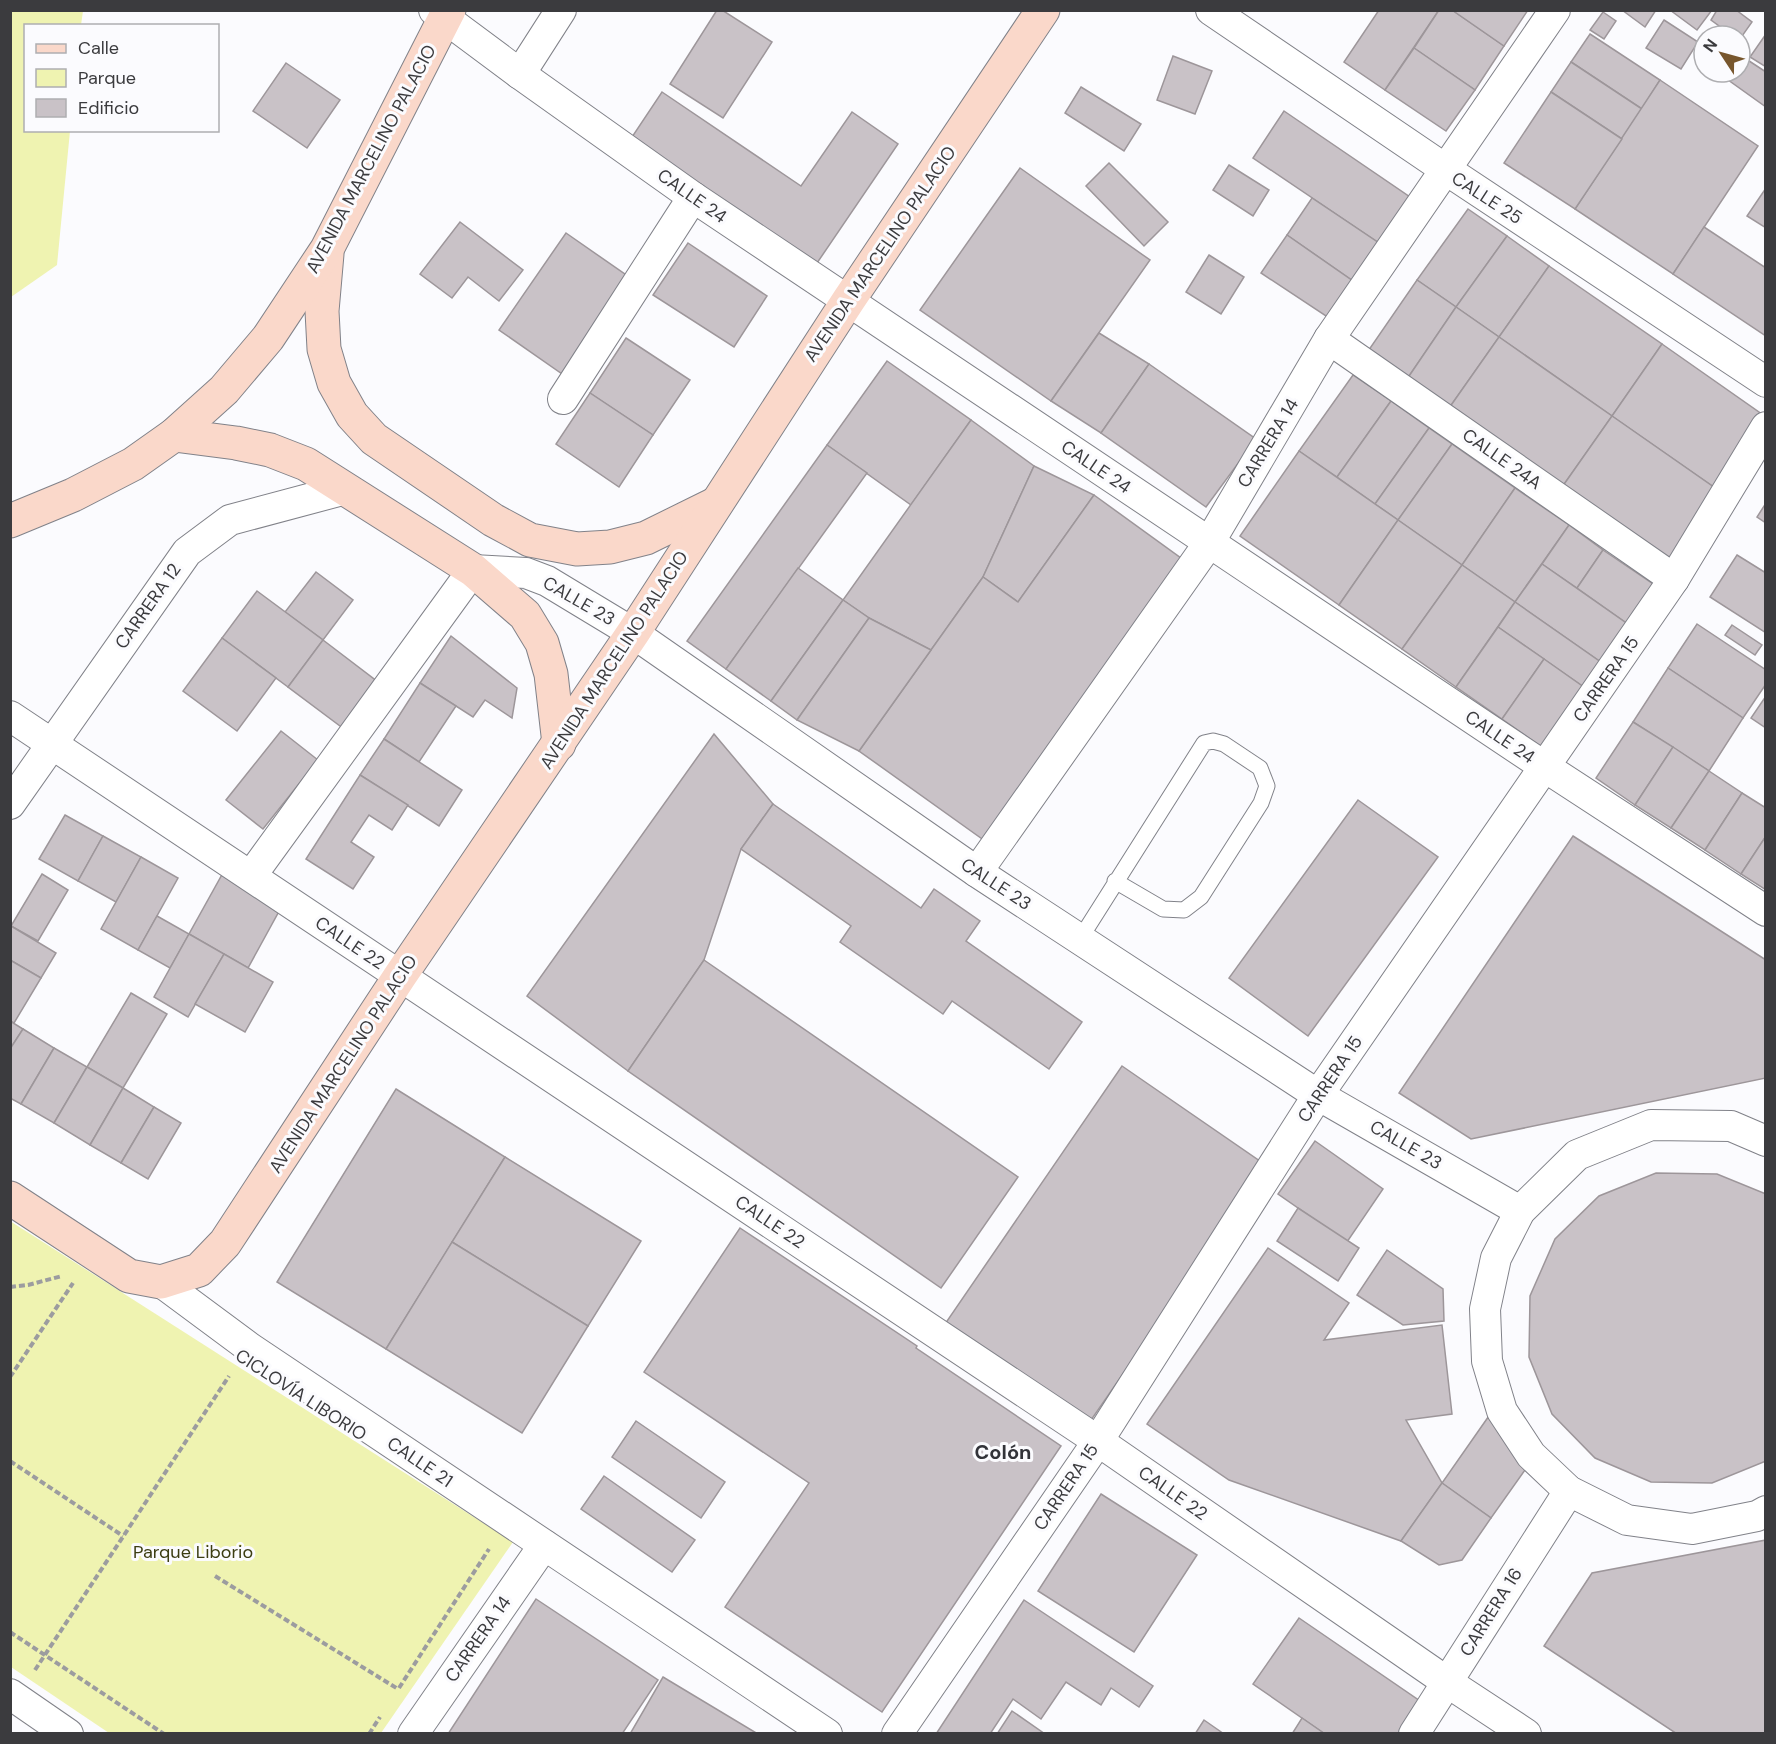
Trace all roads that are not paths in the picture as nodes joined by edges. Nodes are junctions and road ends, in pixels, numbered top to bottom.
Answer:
1 (561, 10) edge
2 (1043, 10) edge
3 (1211, 10) edge
4 (1556, 10) edge
5 (443, 13) edge
6 (520, 74) junction
7 (1445, 170) junction
8 (693, 197) junction
9 (327, 249) junction
10 (848, 301) junction
11 (1329, 339) junction
12 (1766, 382) edge
13 (563, 399) dead end
14 (1766, 427) edge
15 (174, 435) junction
16 (346, 489) junction
17 (716, 504) junction
18 (10, 521) edge
19 (1209, 543) junction
20 (473, 570) junction
21 (1674, 579) junction
22 (633, 633) junction
23 (10, 716) edge
24 (52, 744) junction
25 (559, 744) junction
26 (1545, 768) junction
27 (10, 804) edge
28 (977, 872) junction
29 (251, 876) junction
30 (1115, 881) junction
31 (1766, 911) edge
32 (1080, 939) junction
33 (400, 976) junction
34 (1318, 1095) junction
35 (1766, 1141) edge
36 (10, 1198) edge
37 (1520, 1211) junction
38 (161, 1282) junction
39 (1098, 1441) junction
40 (1569, 1491) junction
41 (1766, 1511) edge
42 (544, 1545) junction
43 (1447, 1682) junction
44 (14, 1696) edge
45 (421, 1722) edge
46 (68, 1734) edge
47 (827, 1734) edge
48 (897, 1734) edge
49 (1414, 1734) edge
50 (1526, 1734) edge

1 - 6 street
2 - 10 main road, AVENIDA MARCELINO PALACIO
3 - 7 street, CALLE 25
4 - 7 street, CARRERA 14
5 - 6 street, CALLE 24
5 - 9 main road, AVENIDA MARCELINO PALACIO
6 - 8 street, CALLE 24
7 - 11 street, CARRERA 14
7 - 12 street, CALLE 25
8 - 10 street, CALLE 24
8 - 13 street
9 - 15 main road, AVENIDA MARCELINO PALACIO
9 - 17 main road
10 - 17 main road, AVENIDA MARCELINO PALACIO
10 - 19 street, CALLE 24
11 - 19 street, CARRERA 14
11 - 21 street, CALLE 24A
14 - 21 street, CARRERA 15
15 - 16 main road
15 - 18 main road, AVENIDA MARCELINO PALACIO
16 - 20 main road
16 - 24 street, CARRERA 12
17 - 22 main road, AVENIDA MARCELINO PALACIO
19 - 26 street, CALLE 24
19 - 28 street, CARRERA 14
20 - 22 street, CALLE 23
20 - 25 main road
20 - 29 street
21 - 26 street, CARRERA 15
22 - 25 main road, AVENIDA MARCELINO PALACIO
22 - 28 street, CALLE 23
23 - 24 street, CALLE 22
24 - 27 street, CARRERA 12
24 - 29 street, CALLE 22
25 - 33 main road, AVENIDA MARCELINO PALACIO
26 - 31 street, CALLE 24
26 - 34 street, CARRERA 15
28 - 32 street, CALLE 23
29 - 33 street, CALLE 22
30 - 30 lane
30 - 32 lane
32 - 34 street, CALLE 23
33 - 38 main road, AVENIDA MARCELINO PALACIO
33 - 39 street, CALLE 22
34 - 37 street, CALLE 23
34 - 39 street, CARRERA 15
35 - 37 street
36 - 38 main road, CALLE 21
37 - 40 street
38 - 42 street, CALLE 21
39 - 43 street, CALLE 22
39 - 48 street, CARRERA 15
40 - 41 street
40 - 43 street, CARRERA 16
42 - 45 street, CARRERA 14
42 - 47 street, CALLE 21
43 - 49 street, CARRERA 16
43 - 50 street, CALLE 22
44 - 46 street

